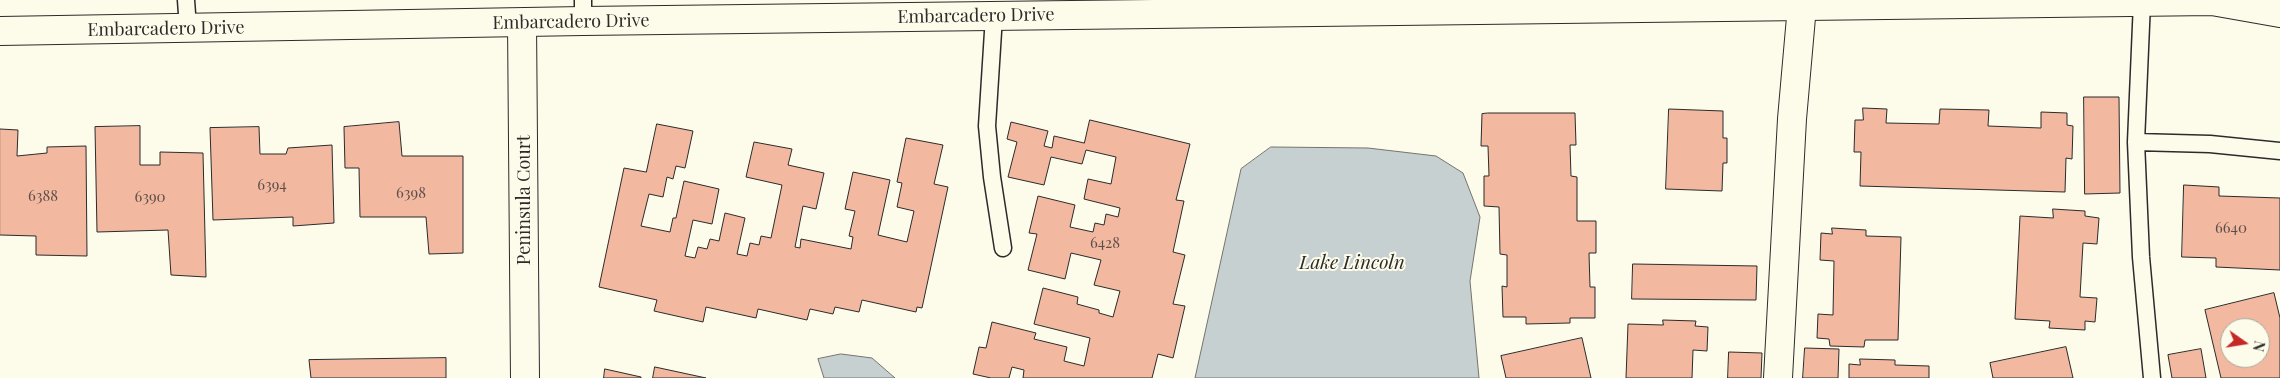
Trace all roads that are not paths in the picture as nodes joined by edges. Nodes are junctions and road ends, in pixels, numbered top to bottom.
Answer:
1 (186, 0) edge
2 (2212, 0) edge
3 (1840, 2) edge
4 (2142, 2) junction
5 (1728, 3) edge
6 (1802, 6) junction
7 (1071, 7) edge
8 (583, 11) edge
9 (2280, 13) edge
10 (994, 16) junction
11 (522, 23) junction
12 (188, 28) junction
13 (0, 31) edge
14 (2136, 142) junction
15 (2280, 151) edge
16 (1003, 248) dead end
17 (525, 378) edge
18 (1778, 378) edge
19 (2152, 378) edge

1 - 12 lane
2 - 4 street, Embarcadero Drive
2 - 9 street, Embarcadero Drive
3 - 4 street, Embarcadero Drive
3 - 6 street, Embarcadero Drive
4 - 14 lane
5 - 6 street, Embarcadero Drive
5 - 7 street, Embarcadero Drive
6 - 18 street
7 - 10 street, Embarcadero Drive
8 - 10 street, Embarcadero Drive
8 - 11 street, Embarcadero Drive
10 - 16 lane
11 - 12 street, Embarcadero Drive
11 - 17 street, Peninsula Court
12 - 13 street, Embarcadero Drive
14 - 15 lane
14 - 19 lane

